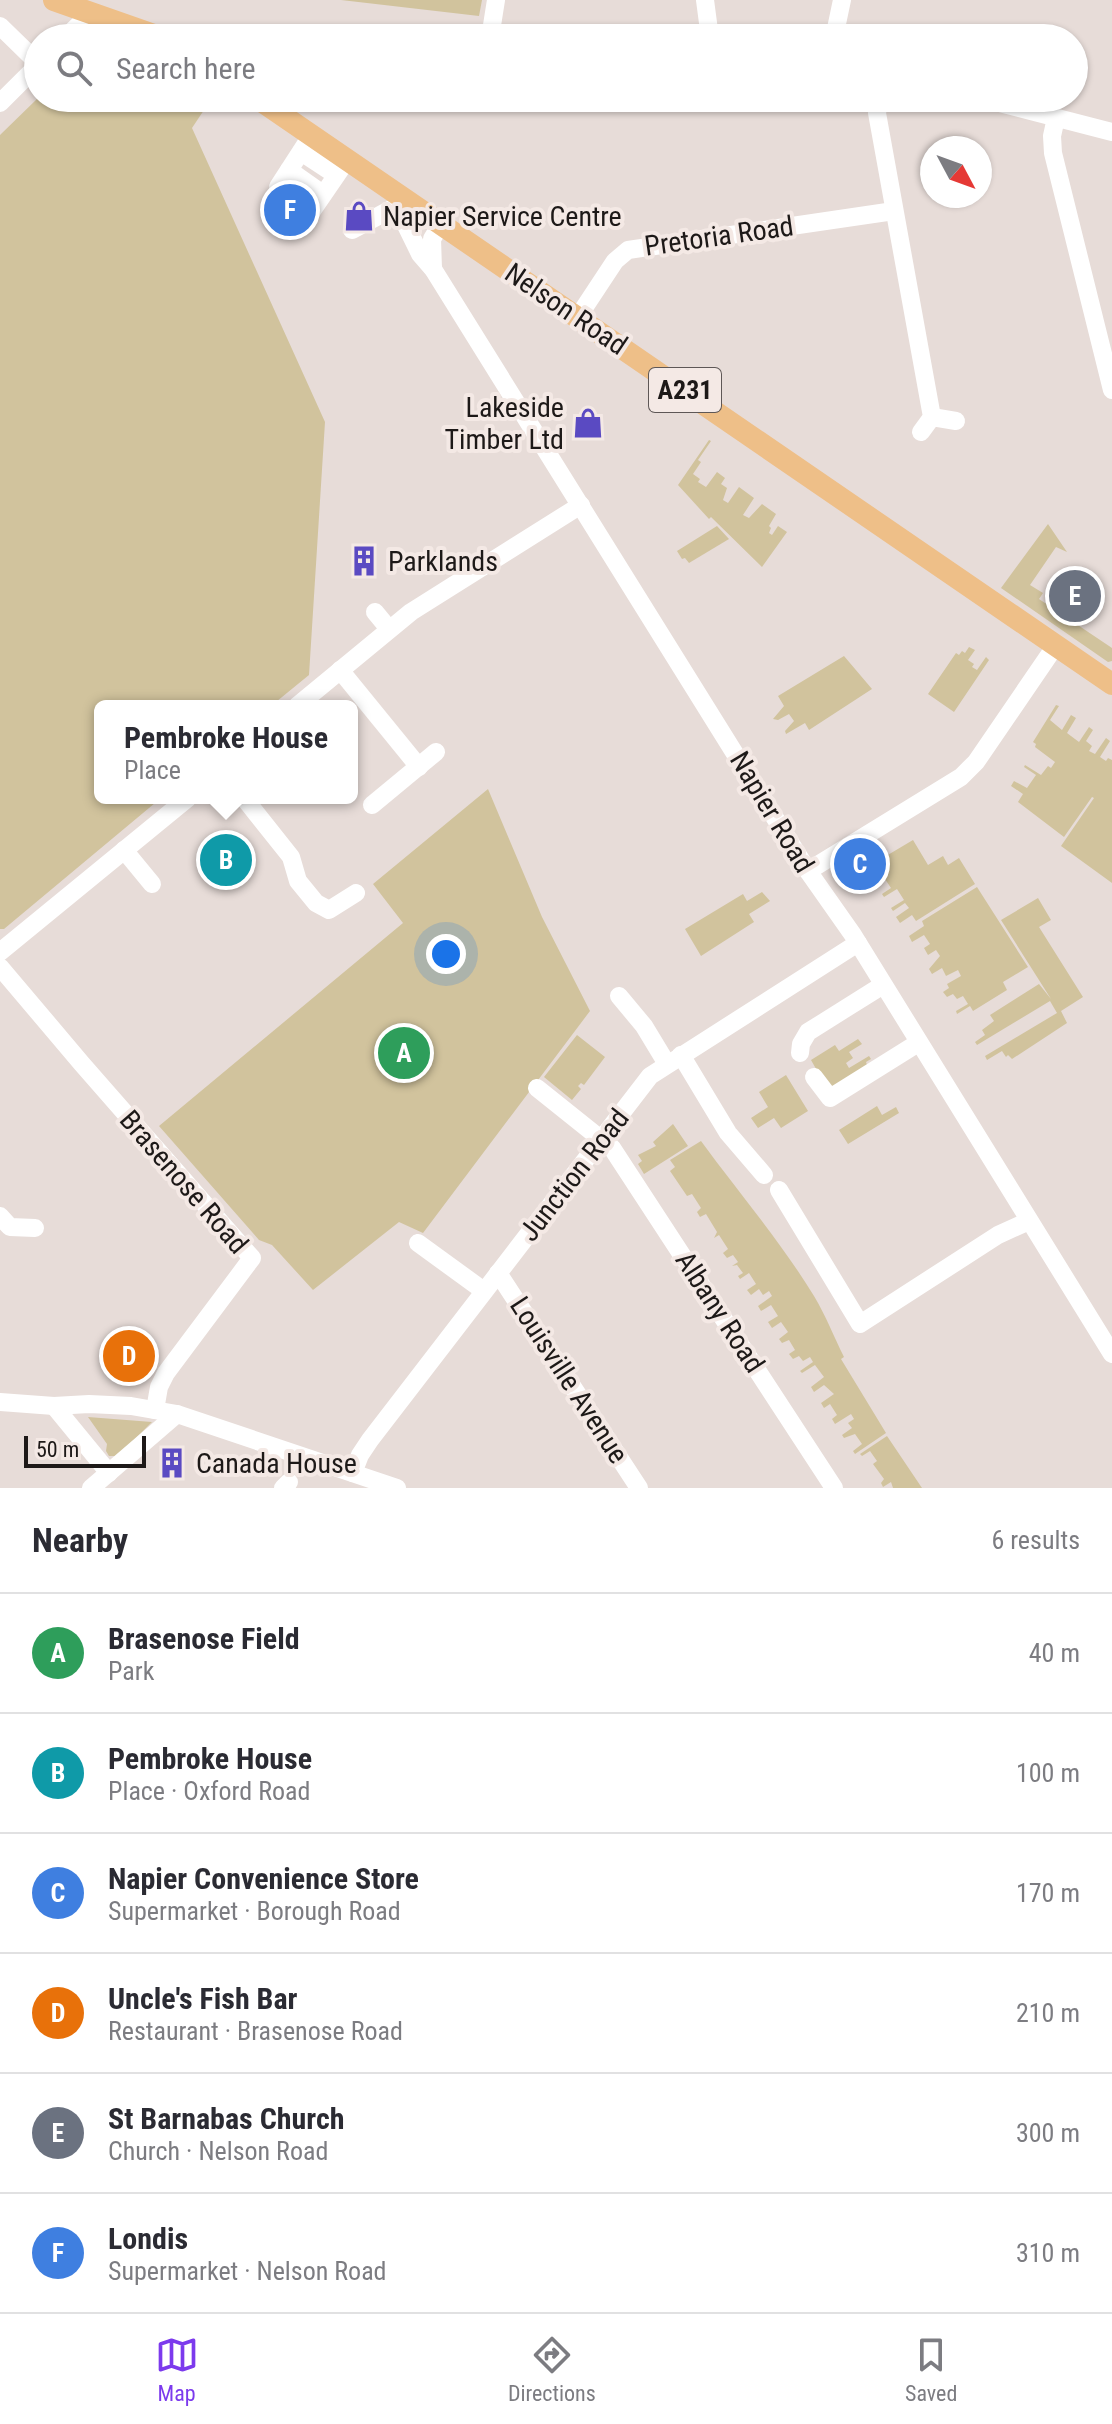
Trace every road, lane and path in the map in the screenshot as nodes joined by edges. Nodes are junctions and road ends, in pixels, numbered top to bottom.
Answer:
1 (54, 0) edge
2 (496, 0) edge
3 (705, 0) edge
4 (842, 0) edge
5 (90, 14) junction
6 (80, 24) edge
7 (120, 24) edge
8 (492, 24) edge
9 (708, 24) edge
10 (837, 24) edge
11 (0, 26) edge
12 (24, 50) edge
13 (24, 78) edge
14 (0, 103) edge
15 (272, 112) edge
16 (877, 112) edge
17 (1033, 112) edge
18 (1056, 118) junction
19 (1112, 132) edge
20 (306, 144) junction
21 (341, 168) junction
22 (398, 202) junction
23 (894, 211) junction
24 (441, 224) junction
25 (352, 230) dead end
26 (433, 269) junction
27 (578, 317) junction
28 (1112, 390) edge
29 (956, 421) dead end
30 (581, 505) junction
31 (375, 612) dead end
32 (389, 629) junction
33 (1056, 645) junction
34 (340, 670) junction
35 (1112, 684) edge
36 (304, 700) edge
37 (436, 752) dead end
38 (419, 767) junction
39 (181, 804) edge
40 (249, 804) edge
41 (372, 805) dead end
42 (124, 850) junction
43 (808, 871) junction
44 (152, 884) dead end
45 (356, 893) dead end
46 (858, 943) junction
47 (0, 952) edge
48 (0, 967) edge
49 (883, 985) junction
50 (619, 996) dead end
51 (918, 1043) junction
52 (800, 1053) dead end
53 (674, 1059) junction
54 (814, 1077) dead end
55 (537, 1088) dead end
56 (602, 1139) junction
57 (764, 1175) dead end
58 (779, 1190) dead end
59 (0, 1216) edge
60 (1029, 1221) junction
61 (35, 1228) dead end
62 (418, 1243) dead end
63 (498, 1273) junction
64 (484, 1291) junction
65 (1110, 1347) edge
66 (0, 1402) edge
67 (54, 1406) junction
68 (155, 1410) junction
69 (177, 1414) junction
70 (109, 1473) junction
71 (345, 1477) edge
72 (91, 1488) edge
73 (397, 1488) edge
74 (639, 1488) edge
75 (834, 1488) edge

1 - 5 main road
2 - 8 street
3 - 9 street
4 - 10 street
5 - 6 street
5 - 7 main road
11 - 12 street
13 - 14 street
15 - 20 main road, Nelson Road / A231
16 - 23 street
17 - 18 street
18 - 19 street
18 - 28 street
20 - 21 main road, Nelson Road / A231
20 - 21 street
21 - 22 main road, Nelson Road / A231
22 - 24 main road, Nelson Road / A231
22 - 25 street
22 - 26 street, Napier Road
23 - 27 street, Pretoria Road
23 - 29 street
24 - 26 street
24 - 27 main road, Nelson Road / A231
26 - 30 street, Napier Road
27 - 33 main road, Nelson Road / A231
30 - 32 street
30 - 43 street, Napier Road
31 - 32 street
32 - 34 street
33 - 35 main road, Nelson Road / A231
33 - 43 street
34 - 36 street
34 - 38 street
37 - 38 street
38 - 41 street
39 - 42 street
40 - 45 street
42 - 44 street
42 - 47 street
43 - 46 street, Napier Road
46 - 49 street, Napier Road
46 - 53 street, Junction Road
48 - 68 street, Brasenose Road
49 - 51 street, Napier Road
49 - 52 street
50 - 53 street
51 - 54 street
51 - 60 street, Napier Road
53 - 56 street, Junction Road
53 - 57 street
55 - 56 street, Albany Road
56 - 63 street, Junction Road
56 - 75 street, Albany Road
58 - 60 street
59 - 61 street
60 - 65 street, Napier Road
62 - 64 street
63 - 64 street, Junction Road
63 - 74 street, Louisville Avenue
64 - 71 street, Junction Road
66 - 67 street
67 - 68 street
67 - 70 street
68 - 69 street
69 - 70 street
69 - 71 street
70 - 72 street
71 - 73 street

